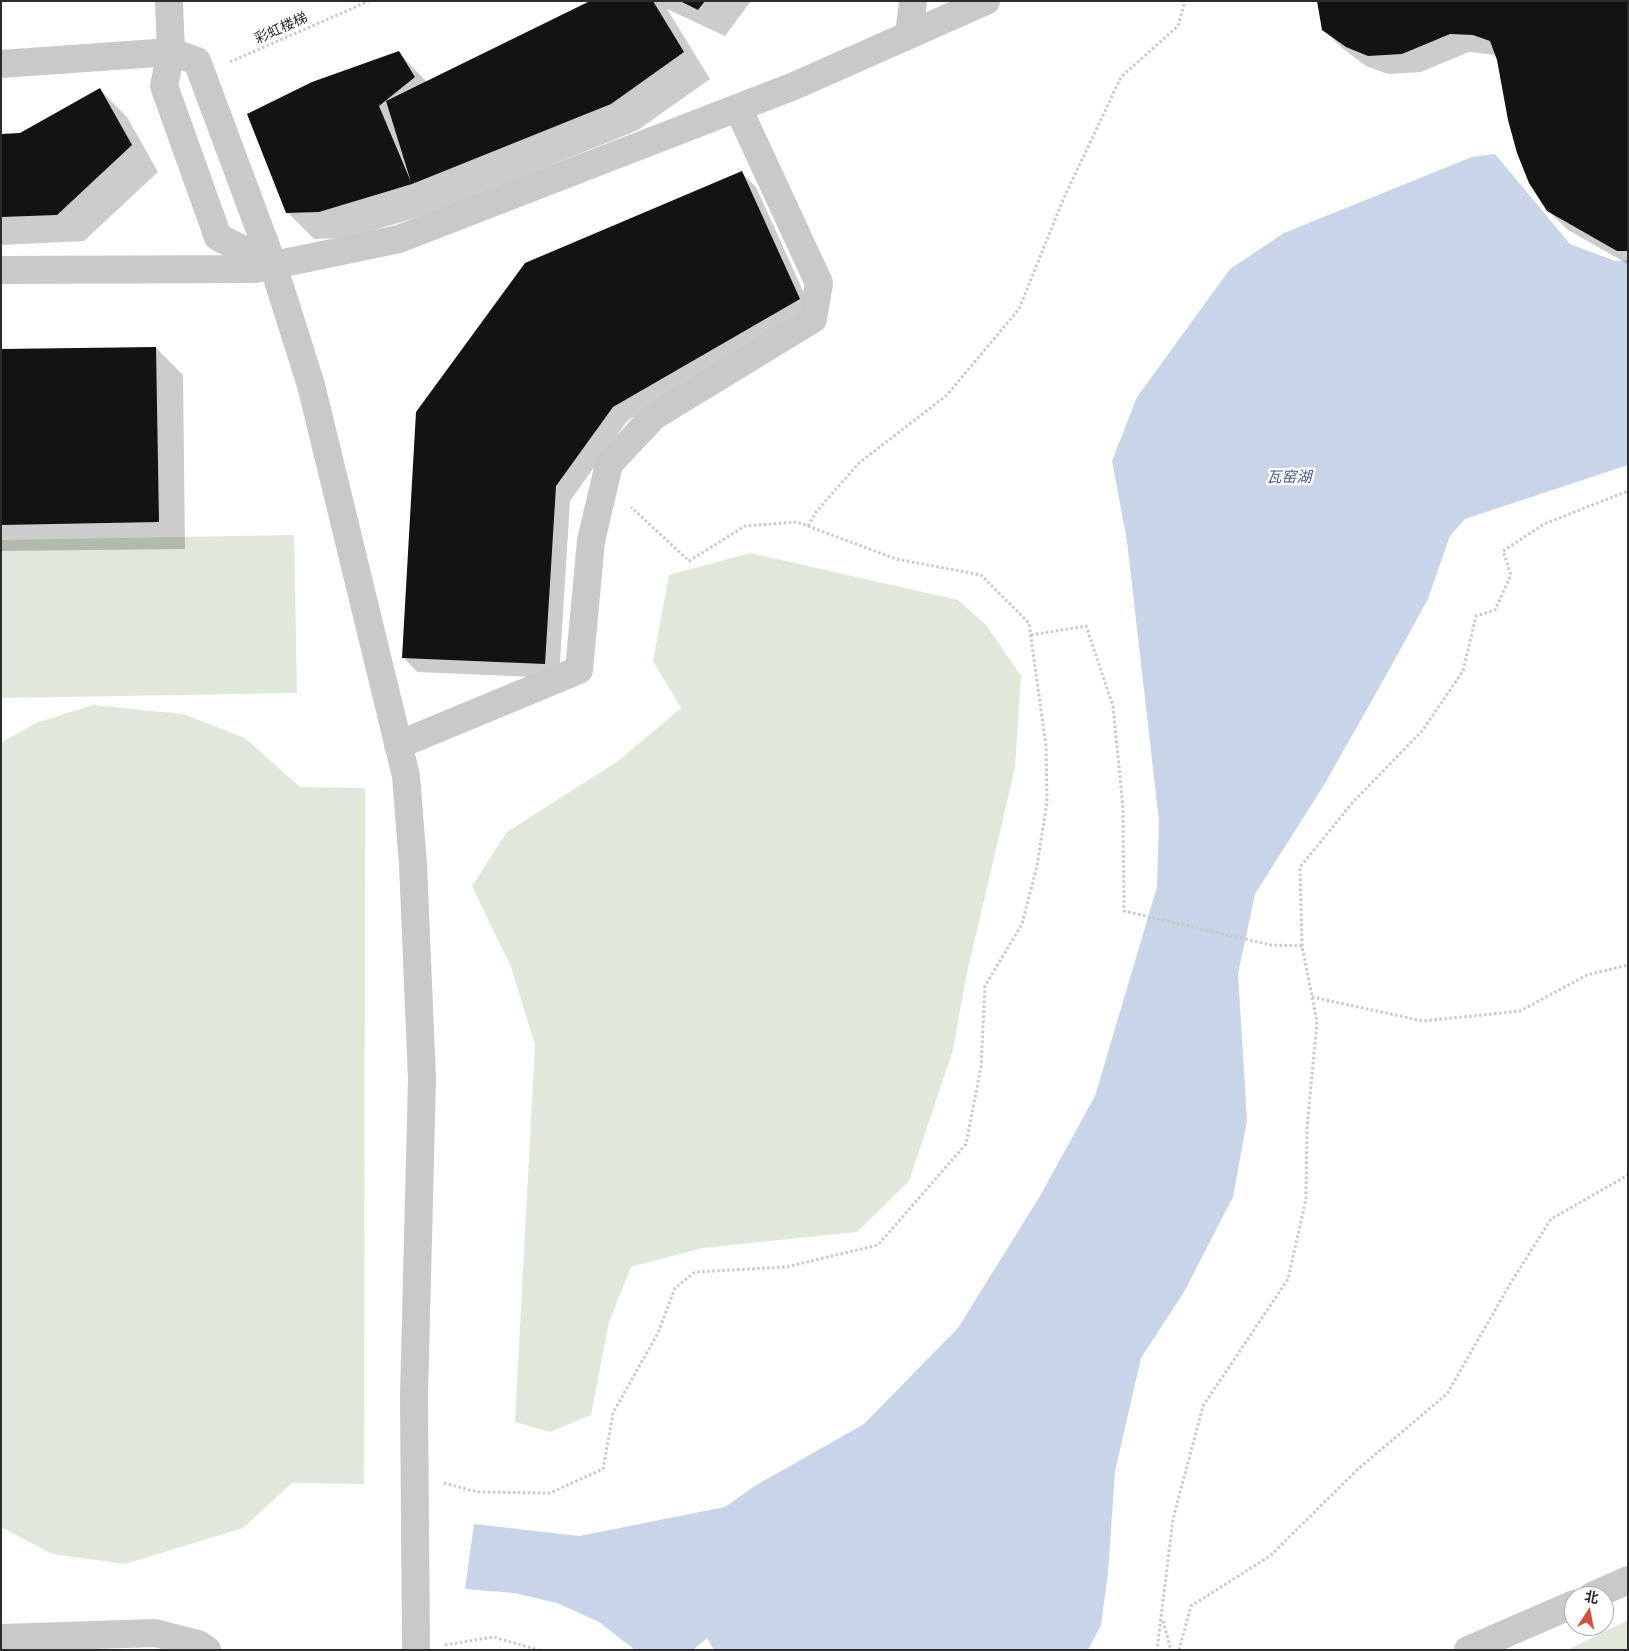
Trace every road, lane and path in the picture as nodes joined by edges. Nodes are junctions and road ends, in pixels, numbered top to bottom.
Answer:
1 (169, 1) edge
2 (369, 1) edge
3 (912, 1) edge
4 (986, 1) edge
5 (1185, 1) edge
6 (909, 35) junction
7 (171, 52) junction
8 (1, 64) edge
9 (202, 74) junction
10 (738, 108) junction
11 (273, 265) junction
12 (1, 270) edge
13 (604, 482) junction
14 (1628, 491) edge
15 (808, 526) junction
16 (1031, 635) junction
17 (398, 746) junction
18 (1302, 946) junction
19 (1628, 965) edge
20 (1312, 997) junction
21 (1628, 1175) edge
22 (414, 1474) junction
23 (1628, 1580) edge
24 (1614, 1586) edge
25 (1564, 1611) edge
26 (1162, 1618) junction
27 (1, 1638) edge
28 (1525, 1639) edge
29 (426, 1648) edge
30 (207, 1650) edge
31 (539, 1650) edge
32 (1157, 1650) edge
33 (1171, 1650) edge
34 (1179, 1650) edge
35 (1468, 1650) edge

1 - 7 street
2 - 9 path, 彩虹楼梯
3 - 6 street
4 - 6 street
5 - 15 path
6 - 10 street
7 - 8 street
7 - 9 street
7 - 11 street
9 - 11 street
10 - 11 street
10 - 13 street
11 - 12 street
11 - 17 street
13 - 15 path
13 - 17 street
14 - 18 path
15 - 16 path
16 - 18 path
16 - 22 path
17 - 22 street
18 - 20 path
19 - 20 path
20 - 26 path
21 - 34 path
22 - 29 street
23 - 24 street
25 - 28 street
26 - 32 path
26 - 33 path
27 - 30 street
28 - 35 street
29 - 31 path

